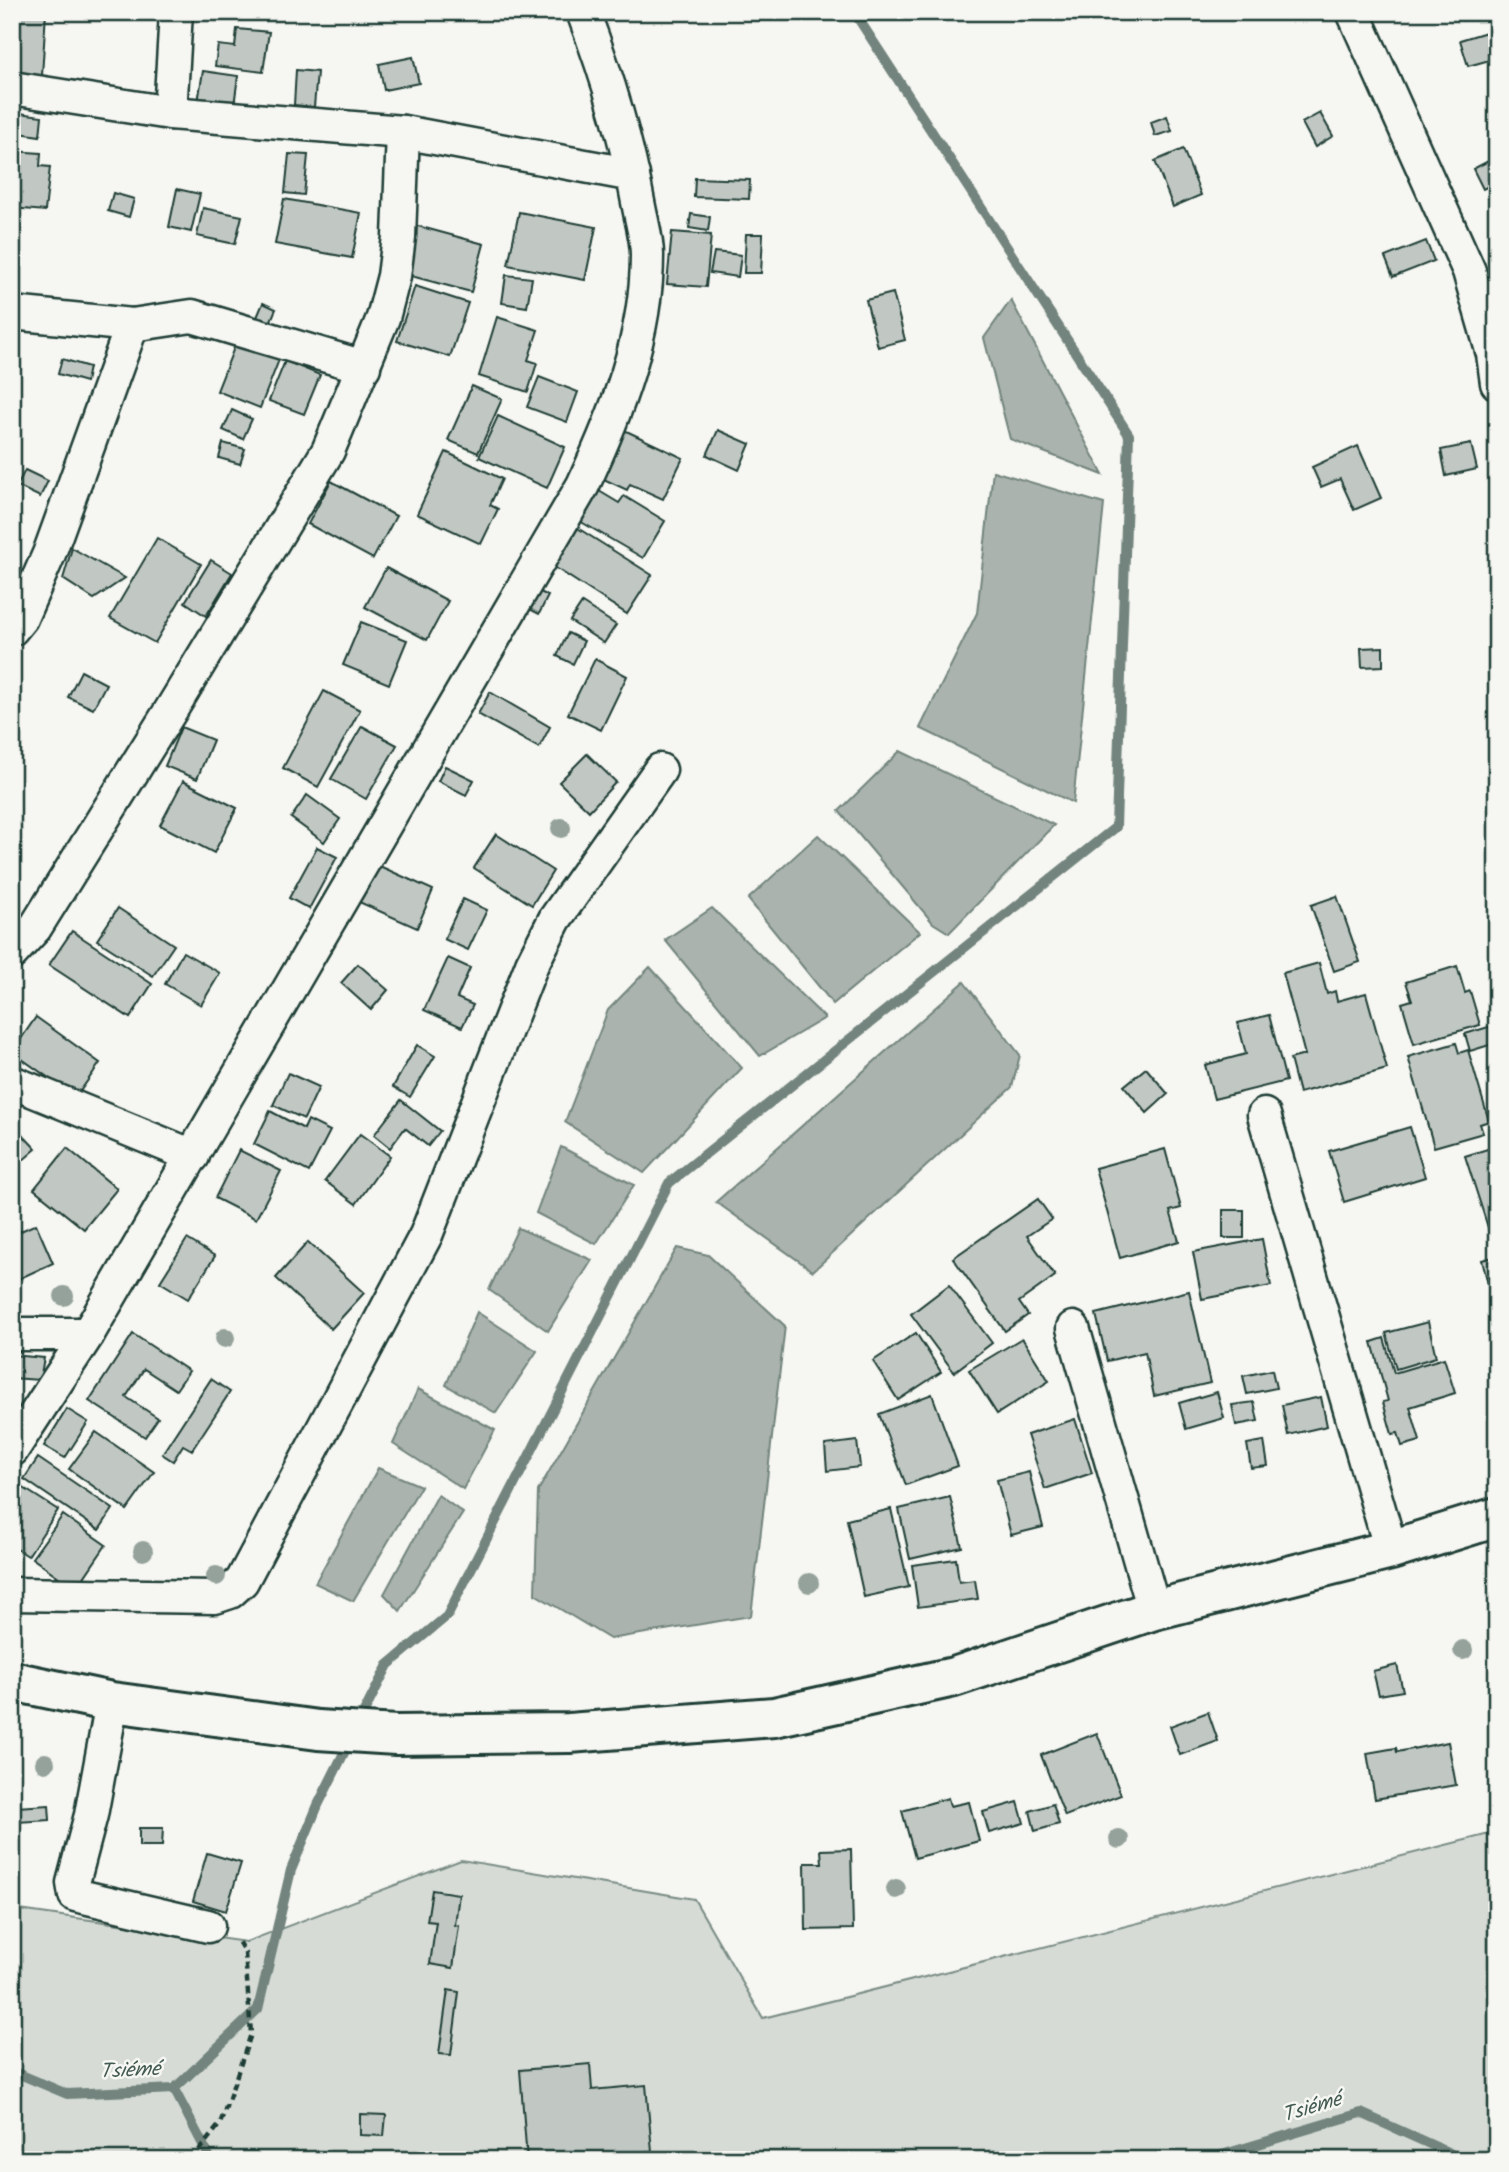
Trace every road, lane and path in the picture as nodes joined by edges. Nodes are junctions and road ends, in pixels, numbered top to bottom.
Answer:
1 (176, 12) edge
2 (583, 12) edge
3 (1353, 12) edge
4 (12, 88) edge
5 (170, 113) junction
6 (403, 132) junction
7 (633, 175) junction
8 (12, 313) edge
9 (132, 325) junction
10 (364, 367) junction
11 (1497, 383) edge
12 (12, 629) edge
13 (660, 770) dead end
14 (12, 953) edge
15 (12, 1082) edge
16 (1264, 1115) dead end
17 (193, 1156) junction
18 (1073, 1328) dead end
19 (12, 1334) edge
20 (88, 1334) junction
21 (12, 1450) edge
22 (1497, 1517) edge
23 (1391, 1550) junction
24 (12, 1594) edge
25 (1154, 1610) junction
26 (12, 1681) edge
27 (112, 1702) junction
28 (208, 1926) joint
29 (191, 2160) edge

1 - 5 street
2 - 7 street
3 - 11 street
4 - 5 street
5 - 6 street
6 - 7 street
6 - 10 street
7 - 17 street
8 - 9 street
9 - 10 street
9 - 12 street
10 - 14 street
13 - 24 street
15 - 17 street
16 - 23 street
17 - 20 street
18 - 25 street
19 - 20 street
20 - 21 street
22 - 23 main road
23 - 25 main road
25 - 27 main road
26 - 27 main road
27 - 28 street
28 - 29 path

